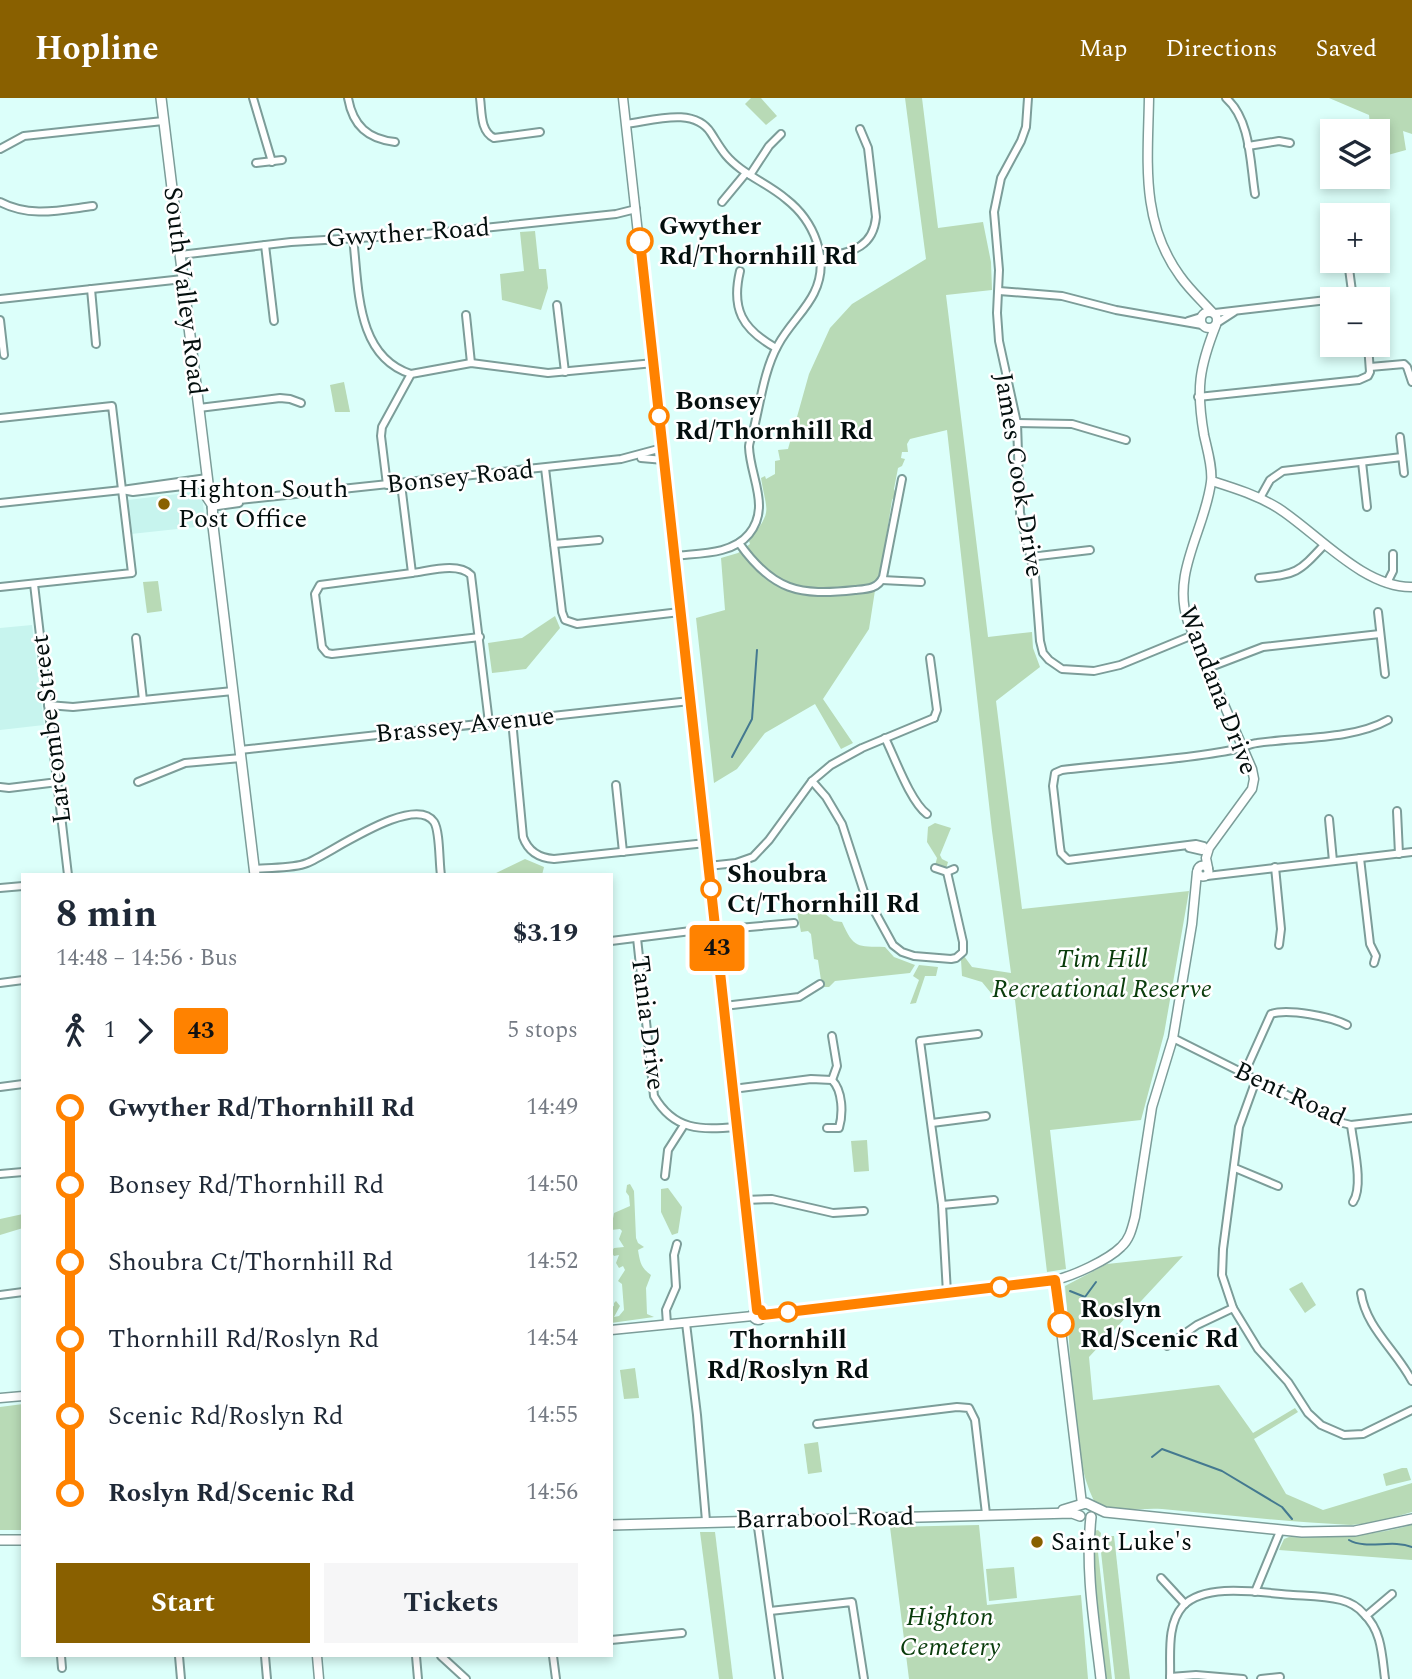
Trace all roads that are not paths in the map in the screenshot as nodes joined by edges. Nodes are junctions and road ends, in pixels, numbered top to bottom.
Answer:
1 (161, 98) edge
2 (253, 98) edge
3 (348, 98) edge
4 (481, 98) edge
5 (623, 98) edge
6 (1028, 98) edge
7 (1149, 98) edge
8 (1226, 98) edge
9 (163, 121) junction
10 (626, 124) junction
11 (860, 129) dead end
12 (540, 132) dead end
13 (781, 134) dead end
14 (395, 142) dead end
15 (1290, 143) dead end
16 (1248, 146) junction
17 (0, 149) edge
18 (282, 160) dead end
19 (272, 162) junction
20 (256, 163) dead end
21 (748, 174) junction
22 (1255, 194) dead end
23 (0, 202) edge
24 (722, 202) dead end
25 (93, 206) dead end
26 (636, 209) junction
27 (353, 238) junction
28 (265, 245) junction
29 (180, 255) junction
30 (820, 259) junction
31 (740, 271) dead end
32 (183, 279) junction
33 (91, 289) junction
34 (999, 290) junction
35 (1193, 293) junction
36 (0, 299) edge
37 (1320, 301) edge
38 (557, 305) dead end
39 (1239, 309) junction
40 (1213, 313) junction
41 (466, 315) dead end
42 (0, 320) edge
43 (274, 321) dead end
44 (1203, 321) junction
45 (1217, 324) junction
46 (96, 344) dead end
47 (1208, 347) junction
48 (776, 348) junction
49 (4, 355) dead end
50 (1369, 357) edge
51 (471, 363) junction
52 (654, 363) junction
53 (1370, 367) junction
54 (565, 372) junction
55 (411, 374) junction
56 (1412, 382) edge
57 (1198, 397) junction
58 (301, 403) dead end
59 (199, 408) junction
60 (0, 418) edge
61 (1017, 423) junction
62 (1400, 437) dead end
63 (1126, 440) dead end
64 (662, 448) junction
65 (1402, 457) junction
66 (621, 459) junction
67 (664, 460) junction
68 (1363, 462) junction
69 (545, 468) junction
70 (1404, 473) dead end
71 (902, 479) dead end
72 (207, 480) junction
73 (1212, 481) junction
74 (401, 484) junction
75 (387, 485) junction
76 (122, 490) junction
77 (1260, 498) junction
78 (0, 503) edge
79 (211, 505) junction
80 (1367, 507) dead end
81 (599, 540) dead end
82 (739, 543) junction
83 (554, 544) junction
84 (1324, 545) junction
85 (1090, 550) dead end
86 (1393, 554) dead end
87 (674, 556) junction
88 (1030, 557) junction
89 (412, 573) junction
90 (1259, 578) dead end
91 (882, 580) junction
92 (921, 582) dead end
93 (1387, 583) junction
94 (34, 584) junction
95 (0, 587) edge
96 (1412, 587) edge
97 (680, 612) junction
98 (1378, 612) dead end
99 (1380, 634) junction
100 (1193, 635) junction
101 (480, 636) junction
102 (136, 638) dead end
103 (930, 658) dead end
104 (1208, 668) junction
105 (1385, 674) dead end
106 (233, 691) junction
107 (143, 700) junction
108 (690, 701) junction
109 (48, 705) junction
110 (73, 706) junction
111 (49, 714) junction
112 (512, 720) junction
113 (1388, 720) dead end
114 (489, 723) junction
115 (885, 738) junction
116 (1242, 747) junction
117 (240, 754) junction
118 (812, 781) junction
119 (58, 782) junction
120 (138, 782) dead end
121 (616, 785) dead end
122 (0, 787) edge
123 (1397, 811) dead end
124 (928, 814) dead end
125 (1329, 820) dead end
126 (706, 843) junction
127 (1205, 849) junction
128 (623, 852) junction
129 (1412, 852) edge
130 (1399, 853) junction
131 (1360, 858) junction
132 (1333, 861) junction
133 (708, 866) junction
134 (1275, 867) junction
135 (935, 868) dead end
136 (1204, 871) junction
137 (254, 872) edge
138 (68, 873) edge
139 (441, 873) edge
140 (21, 886) edge
141 (0, 888) edge
142 (794, 923) dead end
143 (715, 929) junction
144 (637, 938) junction
145 (613, 941) edge
146 (1279, 945) dead end
147 (1378, 957) dead end
148 (21, 980) edge
149 (0, 983) edge
150 (820, 984) dead end
151 (723, 1006) junction
152 (1347, 1025) dead end
153 (978, 1034) dead end
154 (832, 1036) dead end
155 (1173, 1038) junction
156 (1244, 1074) junction
157 (832, 1080) junction
158 (1256, 1080) junction
159 (21, 1084) edge
160 (0, 1087) edge
161 (733, 1089) junction
162 (986, 1116) dead end
163 (1412, 1118) edge
164 (932, 1122) junction
165 (684, 1125) junction
166 (1351, 1125) junction
167 (737, 1127) junction
168 (827, 1128) dead end
169 (1235, 1168) junction
170 (21, 1172) edge
171 (0, 1174) edge
172 (665, 1176) dead end
173 (1278, 1186) dead end
174 (745, 1200) junction
175 (994, 1200) dead end
176 (1353, 1202) dead end
177 (942, 1205) junction
178 (864, 1211) dead end
179 (677, 1244) dead end
180 (1055, 1280) junction
181 (21, 1292) edge
182 (947, 1293) junction
183 (1361, 1293) dead end
184 (0, 1295) edge
185 (1233, 1308) junction
186 (758, 1313) junction
187 (685, 1323) junction
188 (667, 1324) junction
189 (613, 1330) edge
190 (1167, 1346) dead end
191 (1412, 1381) edge
192 (21, 1396) edge
193 (0, 1398) edge
194 (1412, 1410) edge
195 (817, 1424) dead end
196 (1086, 1504) junction
197 (1104, 1512) junction
198 (1040, 1513) junction
199 (986, 1514) junction
200 (1086, 1517) junction
201 (1412, 1519) edge
202 (757, 1520) junction
203 (706, 1521) junction
204 (613, 1525) edge
205 (1281, 1529) junction
206 (0, 1540) edge
207 (21, 1540) edge
208 (1161, 1578) dead end
209 (1255, 1592) junction
210 (1392, 1594) dead end
211 (1185, 1604) junction
212 (770, 1611) junction
213 (1366, 1615) junction
214 (682, 1633) dead end
215 (613, 1640) edge
216 (61, 1657) edge
217 (179, 1657) edge
218 (265, 1657) edge
219 (317, 1657) edge
220 (416, 1657) edge
221 (442, 1657) edge
222 (553, 1657) edge
223 (62, 1668) dead end
224 (1280, 1677) edge
225 (1170, 1678) edge
226 (181, 1679) edge
227 (267, 1679) edge
228 (319, 1679) edge
229 (418, 1679) edge
230 (466, 1679) edge
231 (556, 1679) edge
232 (779, 1679) edge
233 (864, 1679) edge
234 (1101, 1679) edge
235 (1244, 1679) edge
236 (1261, 1679) edge
237 (1385, 1679) edge

1 - 9 main road, South Valley Road
2 - 19 street
3 - 14 street
4 - 12 street
5 - 10 street
6 - 34 street, James Cook Drive
7 - 35 street, Wandana Drive
8 - 16 street
9 - 17 street
9 - 29 main road, South Valley Road
10 - 21 street
10 - 26 street
11 - 30 street
13 - 21 street
15 - 16 street
16 - 22 street
18 - 19 street
19 - 20 street
21 - 24 street
21 - 30 street
23 - 25 street
26 - 27 street, Gwyther Road
26 - 52 street
27 - 28 street, Gwyther Road
27 - 55 street
28 - 29 street, Gwyther Road
28 - 43 street
29 - 32 main road, South Valley Road
30 - 48 street
31 - 48 street
32 - 33 street
32 - 59 main road, South Valley Road
33 - 36 street
33 - 46 street
34 - 44 street
34 - 61 street, James Cook Drive
35 - 40 street, Wandana Drive
35 - 44 street, Wandana Drive
37 - 39 street
38 - 54 street
39 - 40 street
39 - 45 street
40 - 44 street
40 - 45 street
41 - 51 street
42 - 49 street
44 - 45 street
44 - 47 street, Wandana Drive
45 - 47 street, Wandana Drive
47 - 57 street, Wandana Drive
48 - 82 street
50 - 53 street
51 - 54 street
51 - 55 street
52 - 54 street
52 - 64 street
53 - 56 street
53 - 57 street
55 - 75 street
57 - 73 street, Wandana Drive
58 - 59 street
59 - 72 main road, South Valley Road
60 - 76 street
61 - 63 street
61 - 88 street, James Cook Drive
62 - 65 street
64 - 66 street, Bonsey Road
64 - 67 street
65 - 68 street
65 - 70 street
66 - 67 street, Bonsey Road
66 - 69 street, Bonsey Road
67 - 87 street
68 - 77 street
68 - 80 street
69 - 74 street, Bonsey Road
69 - 83 street
71 - 91 street
72 - 76 street
72 - 79 main road, South Valley Road
73 - 77 street
73 - 100 street, Wandana Drive
74 - 75 street, Bonsey Road
74 - 89 street
75 - 79 street, Bonsey Road
76 - 78 street
76 - 94 street
77 - 84 street
79 - 106 main road, South Valley Road
81 - 83 street
82 - 87 street
82 - 91 street
83 - 97 street
84 - 90 street
84 - 93 street
85 - 88 street
86 - 93 street
87 - 97 street
88 - 100 street, James Cook Drive
89 - 101 street
89 - 101 street
91 - 92 street
93 - 96 street
94 - 95 street
94 - 109 street, Larcombe Street
97 - 108 street
98 - 99 street
99 - 104 street
99 - 105 street
100 - 104 street, Wandana Drive
101 - 114 street
102 - 107 street
103 - 115 street
104 - 116 street, Wandana Drive
106 - 107 street
106 - 117 main road, South Valley Road
107 - 110 street
108 - 112 street, Brassey Avenue
108 - 126 street
109 - 110 street
109 - 111 street, Larcombe Street
110 - 111 street
111 - 119 street, Larcombe Street
112 - 114 street, Brassey Avenue
112 - 128 street
113 - 116 street
114 - 117 street, Brassey Avenue
115 - 118 street
115 - 124 street
116 - 127 street, Wandana Drive
116 - 127 street
117 - 120 street, Brassey Avenue
117 - 137 main road, South Valley Road
118 - 133 street
118 - 135 street
119 - 122 street
119 - 138 street, Larcombe Street
121 - 128 street
123 - 130 street
125 - 132 street
126 - 128 street
126 - 133 street
127 - 136 street
129 - 130 street
130 - 131 street
131 - 132 street
131 - 147 street
132 - 134 street
133 - 143 street
134 - 136 street
134 - 146 street
136 - 155 street
137 - 139 street
140 - 141 street
142 - 143 street
143 - 144 street
143 - 151 street
144 - 145 street
144 - 165 street, Tania Drive
148 - 149 street
150 - 151 street
151 - 161 street
152 - 156 street
153 - 164 street
154 - 157 street
155 - 156 street, Bent Road
155 - 180 street
156 - 158 street, Bent Road
157 - 161 street
157 - 168 street
158 - 166 street, Bent Road
158 - 169 street
159 - 160 street
161 - 167 street
162 - 164 street
163 - 166 street, Bent Road
164 - 177 street
165 - 167 street, Tania Drive
165 - 172 street
166 - 176 street
167 - 174 street
169 - 173 street
169 - 185 street
170 - 171 street
174 - 178 street
174 - 186 street
175 - 177 street
177 - 182 street
179 - 188 street
180 - 182 street
180 - 196 street
181 - 184 street
182 - 186 street
183 - 191 street
185 - 190 street
185 - 194 street
186 - 187 street
187 - 188 street
187 - 203 street
188 - 189 street
192 - 193 street
195 - 199 street
196 - 197 main road, Barrabool Road
196 - 198 main road, Barrabool Road
196 - 200 main road
196 - 200 main road
197 - 200 main road, Barrabool Road
197 - 205 main road, Barrabool Road
198 - 199 main road, Barrabool Road
198 - 200 main road, Barrabool Road
199 - 202 main road, Barrabool Road
200 - 234 main road
201 - 205 main road, Barrabool Road
202 - 203 main road, Barrabool Road
202 - 212 street
203 - 204 main road, Barrabool Road
205 - 209 street
206 - 207 main road
208 - 211 street
209 - 211 street
209 - 213 street
210 - 213 street
211 - 225 street
212 - 232 street
212 - 233 street
213 - 237 street
214 - 215 street
216 - 223 street
217 - 226 street
218 - 227 street
219 - 228 street
220 - 229 street
221 - 230 street
222 - 231 street
224 - 236 street
225 - 235 street

